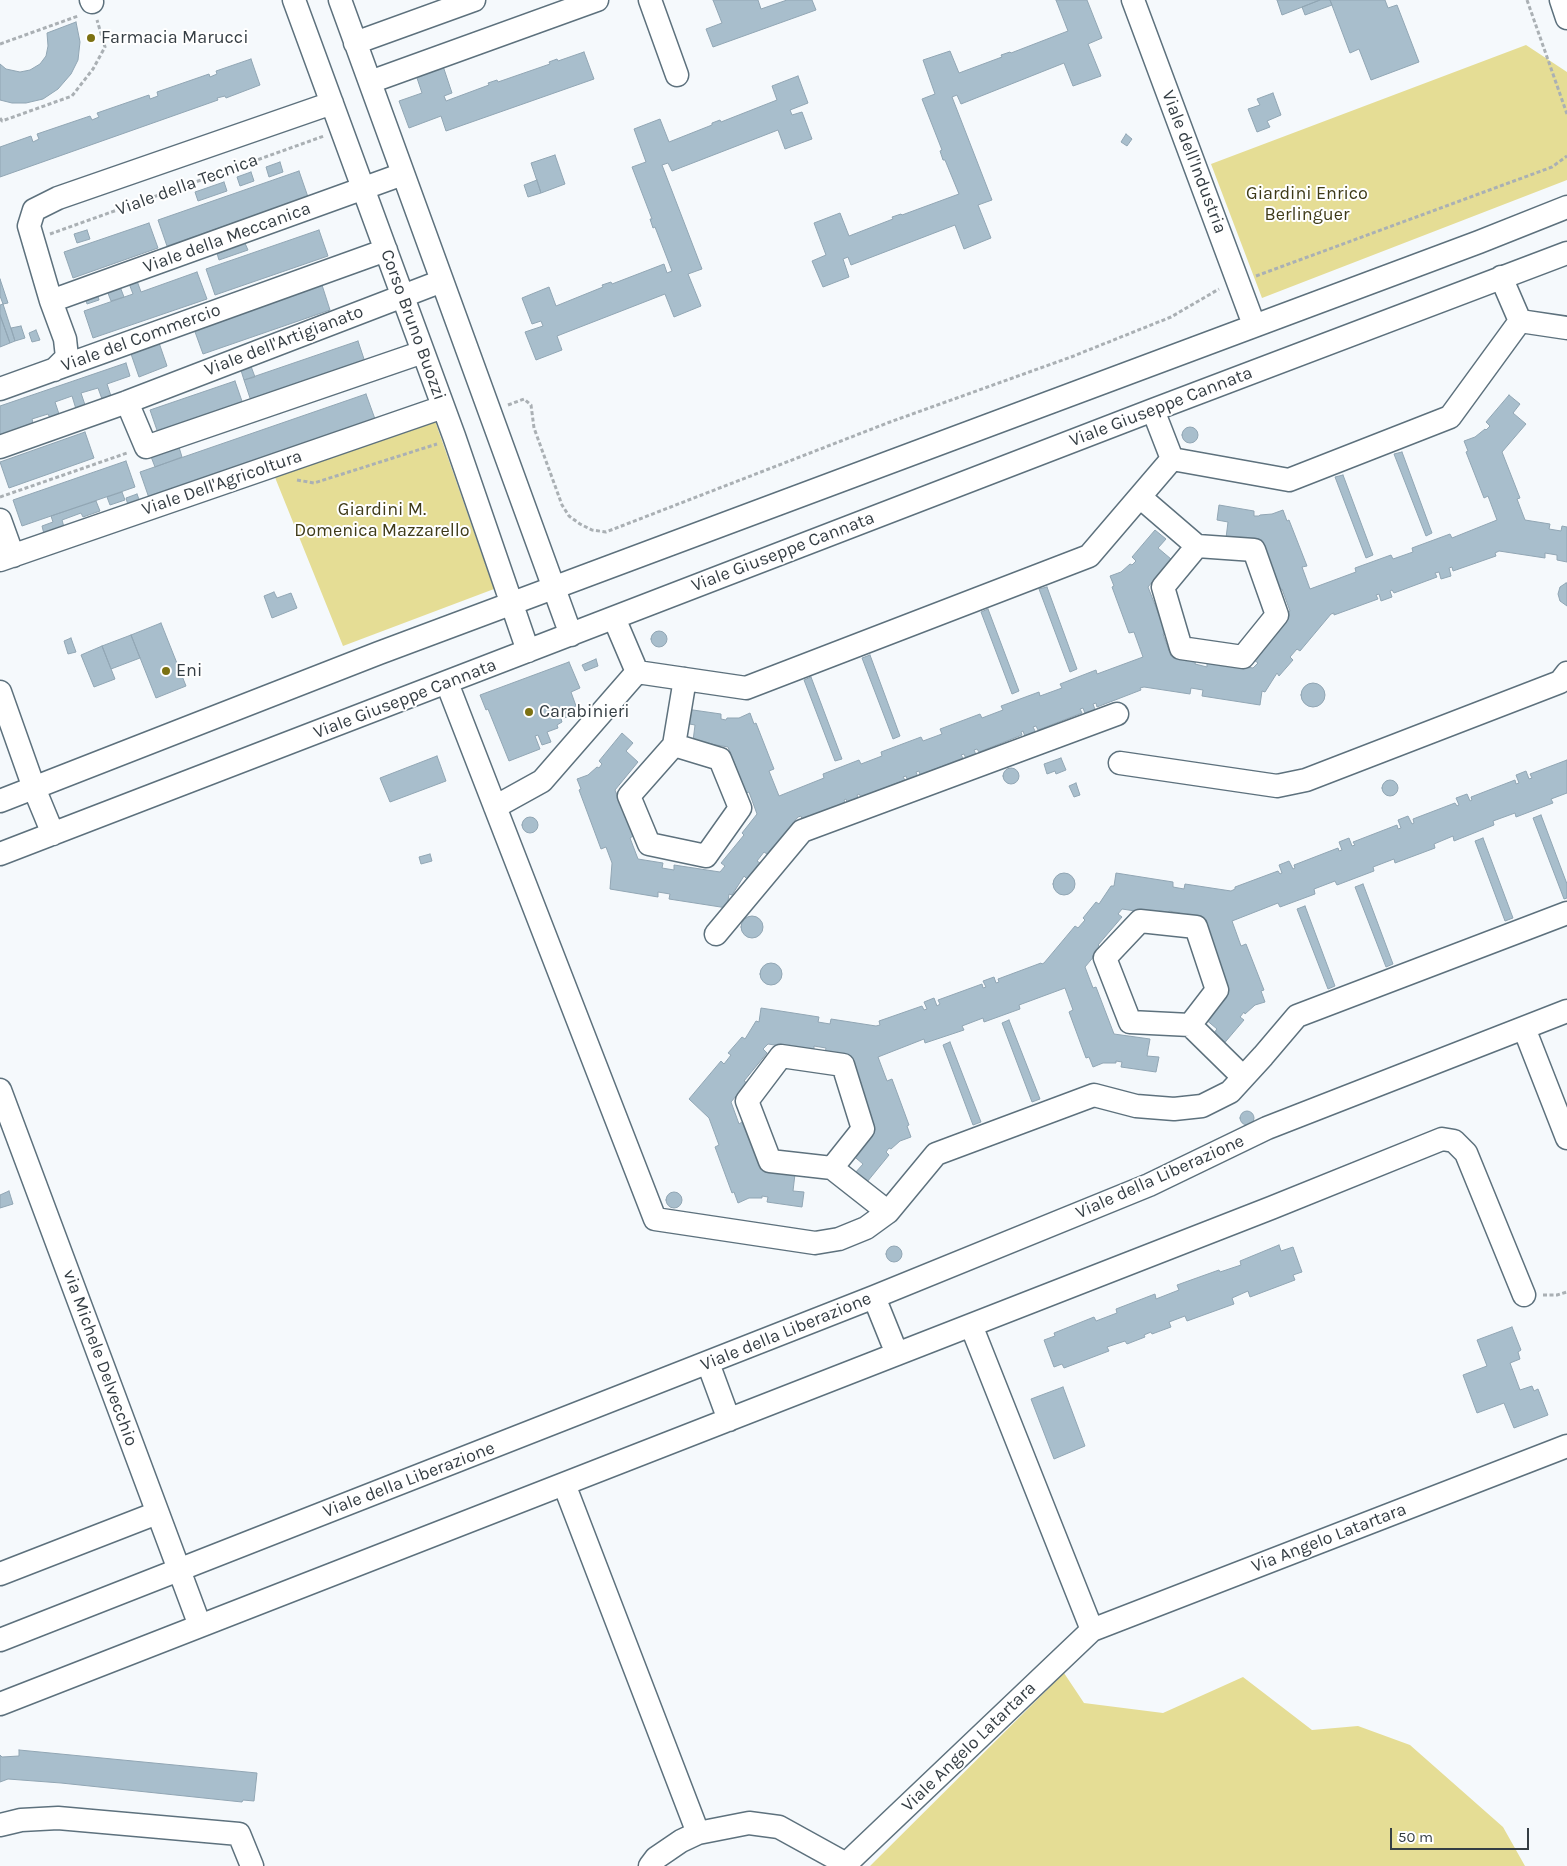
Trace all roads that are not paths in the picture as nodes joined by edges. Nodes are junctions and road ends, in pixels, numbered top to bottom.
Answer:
1 (294, 0) edge
2 (340, 0) edge
3 (474, 0) edge
4 (597, 0) edge
5 (650, 0) edge
6 (1133, 0) edge
7 (1560, 0) edge
8 (1567, 18) edge
9 (355, 43) junction
10 (676, 75) dead end
11 (370, 82) junction
12 (332, 103) junction
13 (403, 174) junction
14 (364, 189) junction
15 (1567, 207) edge
16 (34, 210) joint
17 (386, 250) junction
18 (1567, 253) edge
19 (1501, 277) junction
20 (442, 281) junction
21 (402, 295) junction
22 (51, 301) junction
23 (1520, 321) junction
24 (1254, 325) junction
25 (1567, 328) edge
26 (423, 352) junction
27 (54, 370) junction
28 (0, 389) edge
29 (127, 402) junction
30 (443, 407) junction
31 (1153, 410) junction
32 (0, 447) edge
33 (1172, 459) junction
34 (1140, 497) junction
35 (0, 520) edge
36 (1198, 546) junction
37 (6, 558) edge
38 (553, 587) junction
39 (510, 603) junction
40 (614, 618) junction
41 (571, 635) junction
42 (528, 651) junction
43 (637, 672) junction
44 (1567, 673) edge
45 (685, 679) junction
46 (446, 683) junction
47 (0, 692) edge
48 (1117, 714) dead end
49 (674, 745) junction
50 (1120, 763) dead end
51 (34, 788) junction
52 (0, 801) edge
53 (495, 807) junction
54 (53, 834) junction
55 (0, 854) edge
56 (1567, 912) edge
57 (716, 934) dead end
58 (1567, 1012) edge
59 (1190, 1024) junction
60 (1524, 1028) junction
61 (1243, 1078) junction
62 (0, 1090) edge
63 (1567, 1138) edge
64 (832, 1168) junction
65 (888, 1212) junction
66 (1524, 1295) dead end
67 (874, 1297) junction
68 (971, 1325) junction
69 (897, 1354) junction
70 (708, 1363) junction
71 (729, 1420) junction
72 (1567, 1446) edge
73 (564, 1484) junction
74 (158, 1513) junction
75 (179, 1571) junction
76 (0, 1574) edge
77 (200, 1626) junction
78 (1092, 1630) junction
79 (0, 1640) edge
80 (0, 1704) edge
81 (0, 1825) edge
82 (689, 1837) junction
83 (845, 1865) edge
84 (252, 1866) edge
85 (650, 1866) edge

1 - 12 street, Corso Bruno Buozzi
2 - 9 street
3 - 9 street
4 - 11 street
5 - 10 street
6 - 24 street, Viale dell'Industria
7 - 8 street
9 - 11 street
11 - 13 street
12 - 14 street, Corso Bruno Buozzi
12 - 16 street, Viale della Tecnica
13 - 14 street, Viale della Meccanica
13 - 20 street
14 - 17 street, Corso Bruno Buozzi
14 - 22 street, Viale della Meccanica
15 - 24 street
16 - 22 street, Viale del Commercio
17 - 21 street, Corso Bruno Buozzi
17 - 27 street, Viale del Commercio
18 - 19 street, Viale Giuseppe Cannata
19 - 23 street
19 - 31 street, Viale Giuseppe Cannata
20 - 21 street, Viale dell'Artigianato
20 - 38 street
21 - 26 street, Corso Bruno Buozzi
21 - 29 street, Viale dell'Artigianato
22 - 27 street, Viale del Commercio
23 - 25 street
23 - 33 street
24 - 38 street
26 - 29 street
26 - 30 street, Corso Bruno Buozzi
27 - 28 street
29 - 32 street, Viale dell'Artigianato
30 - 37 street, Viale Dell'Agricoltura
30 - 39 street, Corso Bruno Buozzi
31 - 33 street
31 - 40 street, Viale Giuseppe Cannata
33 - 34 street
34 - 36 street
34 - 45 street
35 - 37 street
36 - 36 street
38 - 39 street
38 - 41 street
39 - 42 street, Corso Bruno Buozzi
39 - 51 street
40 - 41 street, Viale Giuseppe Cannata
40 - 43 street
41 - 42 street, Viale Giuseppe Cannata
42 - 46 street, Viale Giuseppe Cannata
43 - 45 street
43 - 53 street
44 - 50 street
45 - 49 street
46 - 53 street
46 - 54 street, Viale Giuseppe Cannata
47 - 51 street
48 - 57 street
49 - 49 street
51 - 52 street
51 - 54 street
53 - 65 street
54 - 55 street, Viale Giuseppe Cannata
56 - 61 street
58 - 60 street, Viale della Liberazione
59 - 59 street
59 - 61 street
60 - 63 street
60 - 67 street, Viale della Liberazione
61 - 65 street
62 - 74 street, via Michele Delvecchio
64 - 64 street
64 - 65 street
66 - 68 street
67 - 69 street
67 - 70 street, Viale della Liberazione
68 - 69 street
68 - 78 street
69 - 71 street
70 - 71 street
70 - 75 street, Viale della Liberazione
71 - 73 street
72 - 78 street, Via Angelo Latartara
73 - 77 street
73 - 82 street
74 - 75 street, via Michele Delvecchio
74 - 76 street
75 - 77 street, via Michele Delvecchio
75 - 79 street, Viale della Liberazione
77 - 80 street
78 - 83 street, Viale Angelo Latartara
81 - 84 street
82 - 83 street
82 - 85 street

